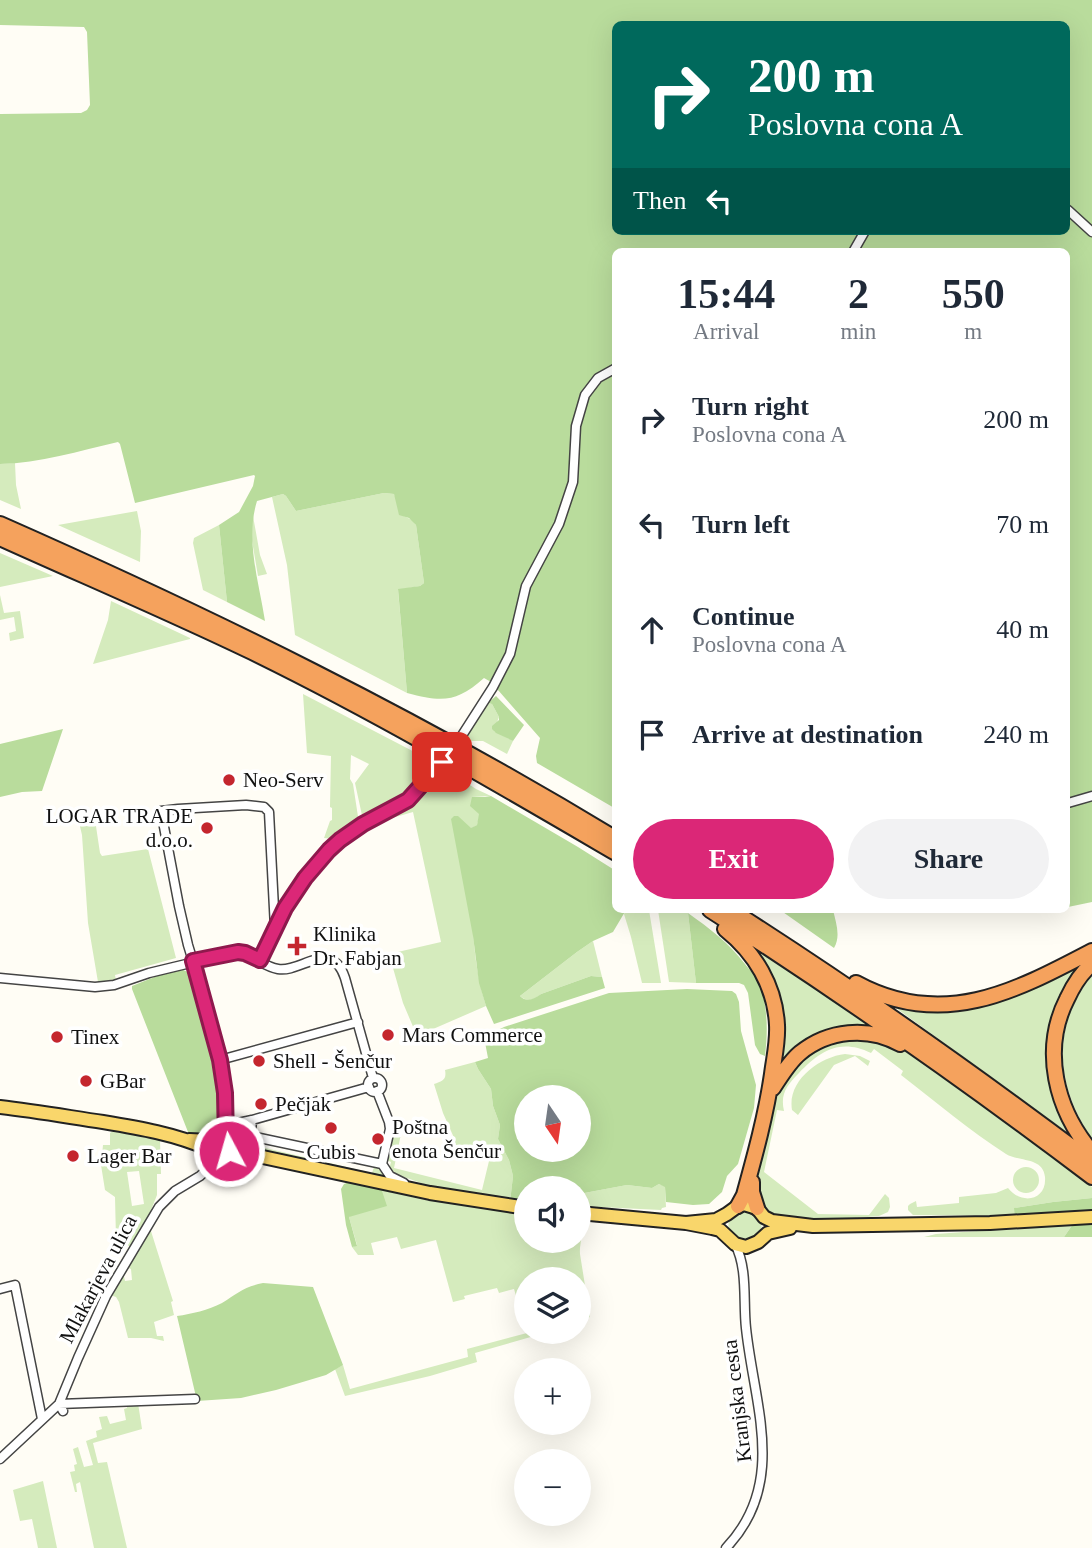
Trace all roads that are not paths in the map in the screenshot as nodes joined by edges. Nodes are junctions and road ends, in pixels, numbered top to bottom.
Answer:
1 (1070, 212) edge
2 (1092, 232) edge
3 (612, 370) edge
4 (0, 524) edge
5 (0, 538) edge
6 (461, 737) dead end
7 (442, 762) dead end
8 (1092, 796) edge
9 (1070, 802) edge
10 (612, 837) edge
11 (612, 851) edge
12 (711, 913) edge
13 (713, 913) edge
14 (736, 913) edge
15 (275, 928) junction
16 (1092, 951) edge
17 (260, 960) junction
18 (193, 961) junction
19 (1092, 964) edge
20 (827, 972) junction
21 (0, 978) edge
22 (358, 1022) junction
23 (930, 1058) junction
24 (220, 1060) junction
25 (373, 1085) junction
26 (769, 1096) junction
27 (0, 1107) edge
28 (252, 1120) junction
29 (224, 1126) junction
30 (218, 1148) junction
31 (1092, 1152) edge
32 (1092, 1162) edge
33 (382, 1164) junction
34 (752, 1166) junction
35 (1092, 1177) edge
36 (430, 1193) junction
37 (514, 1206) edge
38 (732, 1210) junction
39 (761, 1213) junction
40 (591, 1214) edge
41 (1092, 1217) edge
42 (686, 1223) junction
43 (813, 1226) junction
44 (730, 1240) junction
45 (757, 1241) junction
46 (744, 1283) junction
47 (0, 1289) edge
48 (195, 1399) dead end
49 (61, 1407) junction
50 (42, 1419) junction
51 (4, 1449) edge
52 (0, 1459) edge
53 (726, 1548) edge

1 - 2 street
3 - 6 street
4 - 10 highway
5 - 11 highway
7 - 15 street
8 - 9 street
12 - 26 highway
13 - 23 highway
14 - 20 highway
15 - 17 street
15 - 18 street
16 - 20 highway
17 - 18 street
17 - 22 street
18 - 21 street
18 - 24 street
19 - 31 highway
20 - 32 highway
22 - 24 street
22 - 25 street
23 - 26 highway
23 - 35 highway
24 - 29 street
25 - 28 street
25 - 33 street
26 - 34 highway
27 - 30 main road
28 - 29 street
28 - 33 street
29 - 30 street
30 - 36 main road
30 - 49 street, Mlakarjeva ulica
33 - 36 street
34 - 38 highway
34 - 39 highway
36 - 37 main road
38 - 39 main road
38 - 42 main road
38 - 44 main road
39 - 43 main road
39 - 45 main road
40 - 42 main road
41 - 43 main road
42 - 44 main road
43 - 45 main road
44 - 45 main road
44 - 46 street
45 - 46 street
46 - 53 street, Kranjska cesta
47 - 50 street, Mlakarjeva ulica
48 - 49 street
49 - 50 street, Mlakarjeva ulica
50 - 51 street, Mlakarjeva ulica
51 - 52 street, Mlakarjeva ulica

